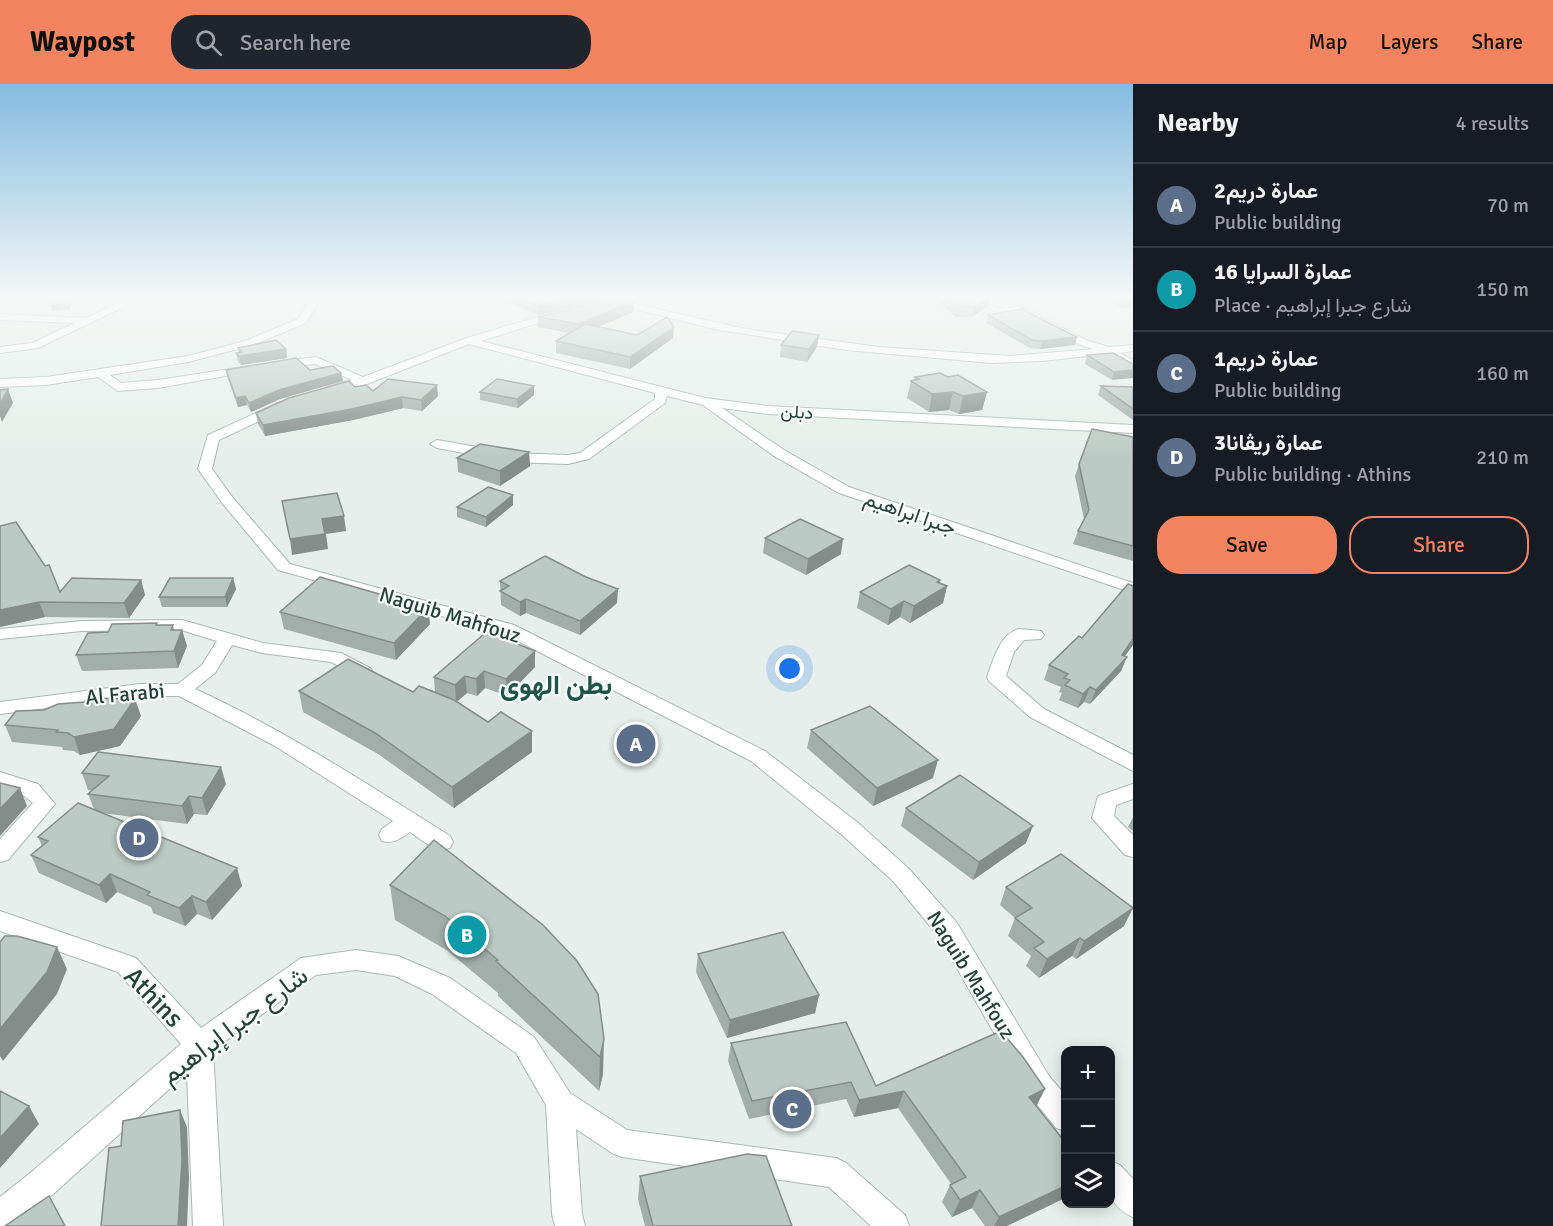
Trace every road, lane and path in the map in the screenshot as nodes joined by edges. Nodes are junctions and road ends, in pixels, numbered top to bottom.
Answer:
1 (214, 352) edge
2 (438, 352) edge
3 (512, 352) edge
4 (904, 352) edge
5 (1087, 352) edge
6 (1111, 352) edge
7 (1133, 365) edge
8 (100, 373) junction
9 (363, 381) junction
10 (0, 383) edge
11 (661, 390) junction
12 (317, 394) edge
13 (294, 400) edge
14 (705, 402) junction
15 (1133, 429) edge
16 (437, 444) dead end
17 (1133, 588) edge
18 (0, 634) edge
19 (1035, 635) dead end
20 (227, 639) junction
21 (381, 681) edge
22 (182, 690) junction
23 (0, 708) edge
24 (1133, 764) edge
25 (0, 778) edge
26 (1133, 790) edge
27 (409, 821) junction
28 (390, 835) dead end
29 (442, 842) dead end
30 (1133, 849) edge
31 (0, 855) edge
32 (0, 921) edge
33 (199, 1045) junction
34 (560, 1102) junction
35 (1061, 1113) edge
36 (1115, 1180) edge
37 (1133, 1202) edge
38 (0, 1216) edge
39 (208, 1226) edge
40 (570, 1226) edge
41 (894, 1226) edge

1 - 8 street
2 - 9 street
3 - 11 street, دبلن
4 - 5 street
6 - 7 street
8 - 9 street
8 - 10 street
9 - 12 street
11 - 14 street, دبلن
11 - 16 street
13 - 35 street, Naguib Mahfouz
14 - 15 street, دبلن
14 - 17 street, جبرا ابراهيم
18 - 20 street
19 - 24 street
20 - 21 street
20 - 22 street, Al Farabi
22 - 23 street, Al Farabi
22 - 27 street
25 - 31 street
26 - 30 street
27 - 28 street
27 - 29 street
32 - 33 street, Athins
33 - 34 street, شارع جبرا إبراهيم
33 - 38 street, شارع جبرا إبراهيم
33 - 39 street, Athins
34 - 40 street
34 - 41 street, شارع جبرا إبراهيم
36 - 37 street

